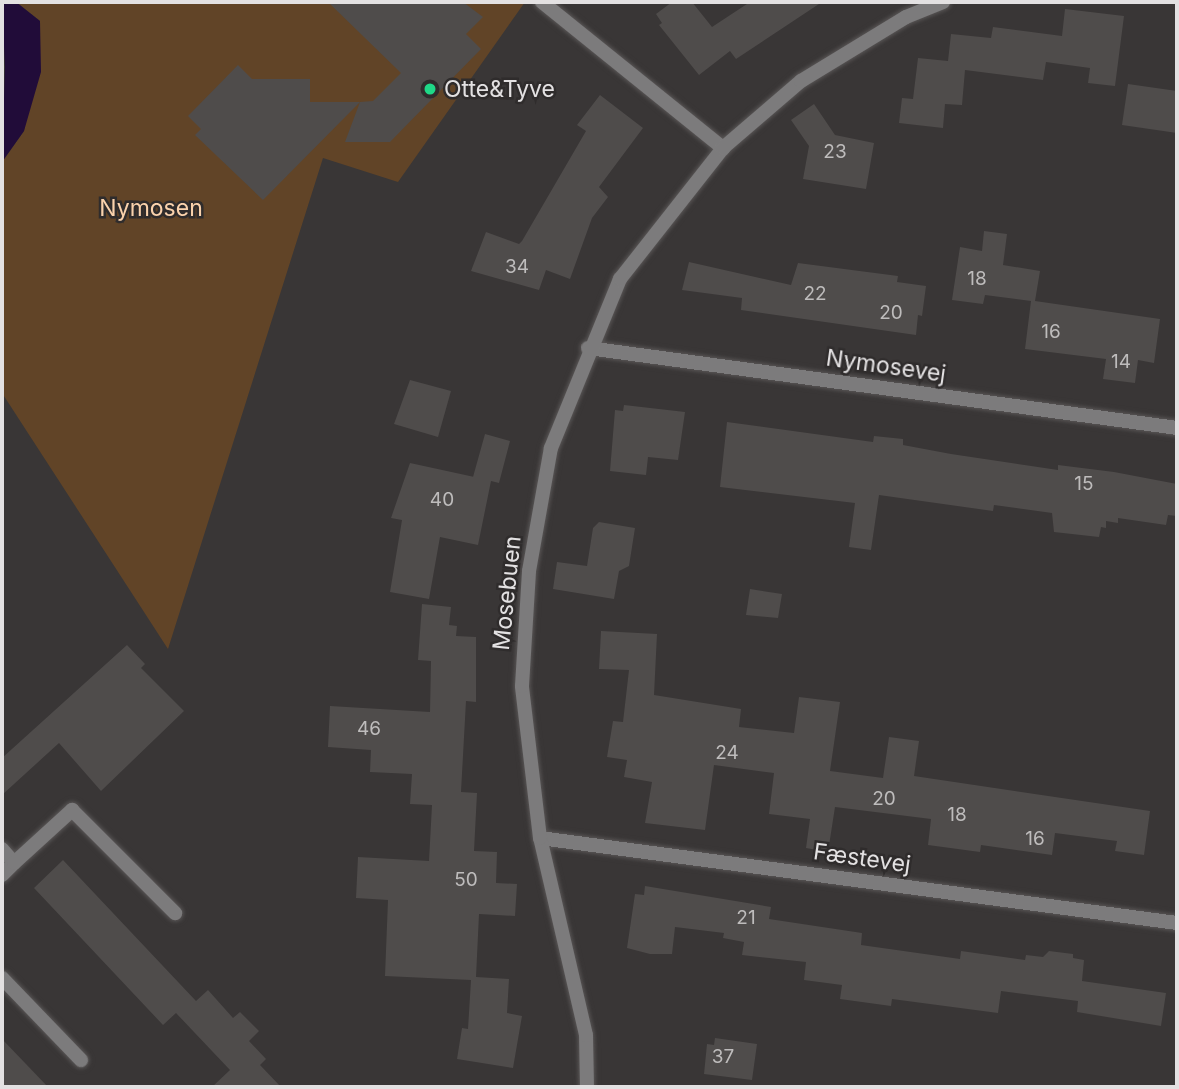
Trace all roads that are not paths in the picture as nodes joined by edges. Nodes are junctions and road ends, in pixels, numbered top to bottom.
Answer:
1 (542, 2) edge
2 (943, 2) edge
3 (723, 148) junction
4 (588, 348) junction
5 (1177, 428) edge
6 (540, 838) junction
7 (2, 849) edge
8 (14, 863) junction
9 (2, 875) edge
10 (175, 914) dead end
11 (1177, 923) edge
12 (2, 978) edge
13 (81, 1060) dead end
14 (587, 1087) edge

1 - 3 street
2 - 3 street, Mosebuen
3 - 4 street, Mosebuen
4 - 5 street, Nymosevej
4 - 6 street, Mosebuen
6 - 11 street, Fæstevej
6 - 14 street, Mosebuen
7 - 8 street
8 - 9 street
8 - 10 street
12 - 13 street

